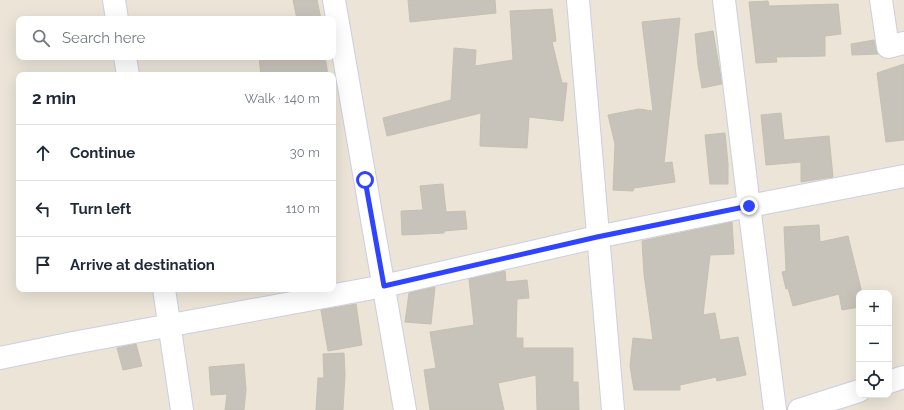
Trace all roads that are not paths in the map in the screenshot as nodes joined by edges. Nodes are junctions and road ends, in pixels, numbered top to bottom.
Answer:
1 (114, 0) edge
2 (334, 0) edge
3 (578, 0) edge
4 (724, 0) edge
5 (881, 0) edge
6 (117, 16) edge
7 (904, 43) edge
8 (126, 60) edge
9 (128, 72) edge
10 (904, 176) edge
11 (749, 206) junction
12 (597, 237) junction
13 (384, 286) junction
14 (164, 292) edge
15 (170, 325) junction
16 (0, 358) edge
17 (904, 377) edge
18 (892, 381) edge
19 (856, 392) edge
20 (182, 410) edge
21 (405, 410) edge
22 (613, 410) edge
23 (775, 410) edge
24 (799, 410) edge

1 - 6 street
2 - 13 street
3 - 12 street
4 - 11 street
5 - 7 street
8 - 9 street
10 - 11 street
11 - 12 street
11 - 23 street
12 - 13 street
12 - 22 street
13 - 15 street
13 - 21 street
14 - 15 street
15 - 16 street
15 - 20 street
17 - 18 street
19 - 24 street

